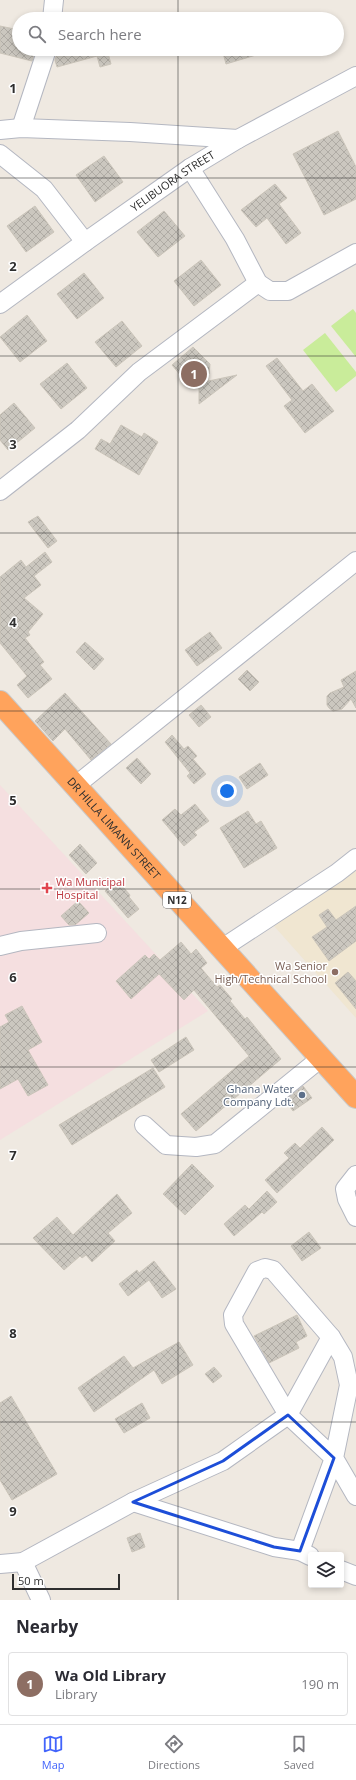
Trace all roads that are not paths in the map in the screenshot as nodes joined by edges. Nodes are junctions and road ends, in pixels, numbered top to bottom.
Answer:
1 (54, 0) edge
2 (53, 12) edge
3 (46, 56) edge
4 (356, 76) edge
5 (21, 128) junction
6 (0, 130) edge
7 (238, 139) junction
8 (0, 154) edge
9 (190, 168) junction
10 (85, 242) junction
11 (356, 253) edge
12 (258, 283) junction
13 (0, 304) edge
14 (0, 491) edge
15 (356, 561) edge
16 (0, 702) edge
17 (75, 786) junction
18 (356, 858) edge
19 (97, 933) dead end
20 (0, 946) edge
21 (221, 948) junction
22 (321, 1058) junction
23 (353, 1089) edge
24 (144, 1126) dead end
25 (356, 1175) edge
26 (356, 1217) edge
27 (331, 1338) junction
28 (288, 1415) junction
29 (334, 1458) junction
30 (356, 1496) edge
31 (133, 1502) junction
32 (305, 1553) edge
33 (23, 1562) junction
34 (0, 1564) edge
35 (344, 1571) edge
36 (356, 1576) edge
37 (41, 1600) edge

1 - 2 street
3 - 5 street
4 - 7 street, YELIBUORA STREET
5 - 6 street
5 - 7 street
7 - 9 street, YELIBUORA STREET
8 - 10 street
9 - 10 street, YELIBUORA STREET
9 - 12 street
10 - 13 street, YELIBUORA STREET
11 - 12 street
12 - 14 street
15 - 17 street
16 - 17 highway, DR HILLA LIMANN STREET / N12
17 - 21 highway, DR HILLA LIMANN STREET / N12
18 - 21 street
19 - 20 street
21 - 22 highway, DR HILLA LIMANN STREET / N12
22 - 23 highway, DR HILLA LIMANN STREET / N12
22 - 24 street
25 - 26 street
27 - 28 street
27 - 28 street
27 - 29 street
28 - 29 street
28 - 31 street
29 - 30 street
29 - 32 street
31 - 32 street
31 - 33 street
33 - 34 street
33 - 37 street
35 - 36 street

